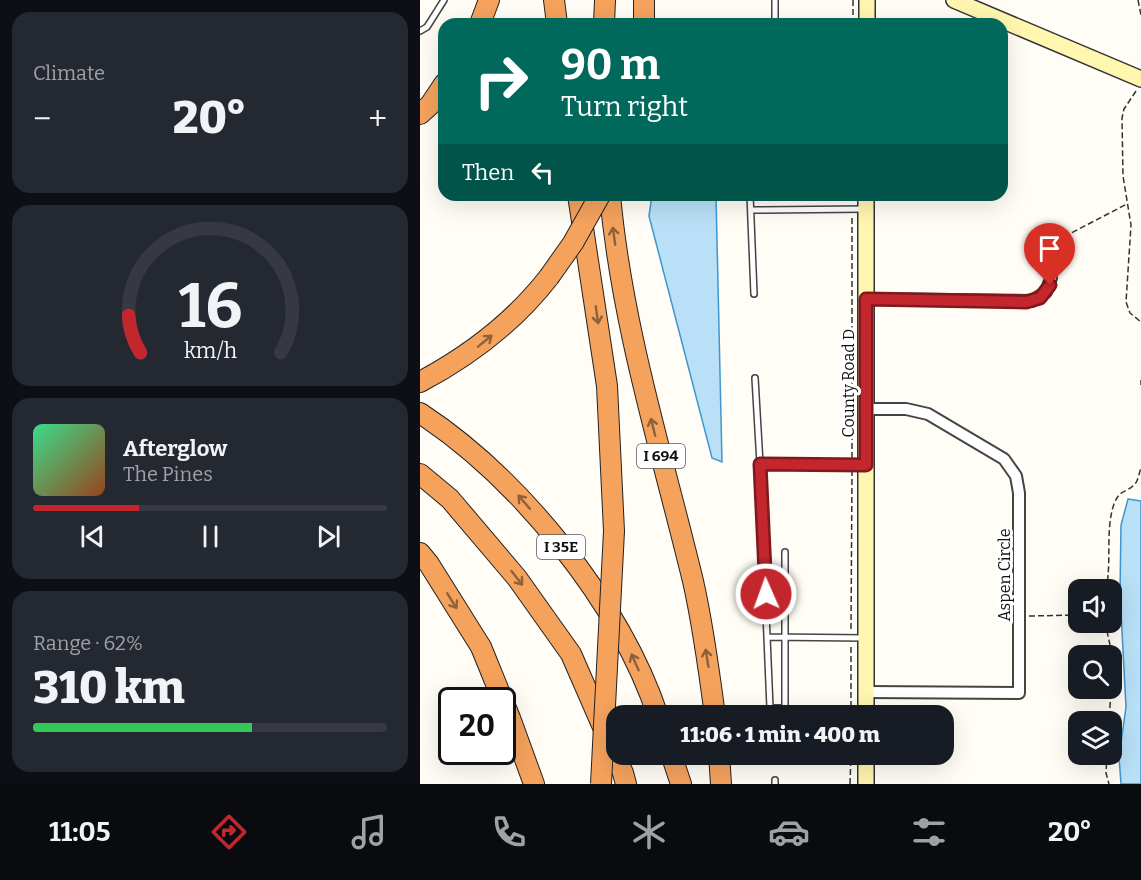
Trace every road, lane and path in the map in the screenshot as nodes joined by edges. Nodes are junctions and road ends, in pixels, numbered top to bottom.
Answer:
1 (444, 0) edge
2 (489, 0) edge
3 (554, 0) edge
4 (605, 0) edge
5 (644, 0) edge
6 (775, 0) edge
7 (853, 0) edge
8 (867, 0) edge
9 (954, 0) edge
10 (1138, 0) edge
11 (1141, 15) edge
12 (482, 18) edge
13 (556, 18) edge
14 (604, 18) edge
15 (644, 18) edge
16 (775, 18) edge
17 (853, 18) edge
18 (867, 18) edge
19 (995, 18) edge
20 (1008, 24) edge
21 (420, 31) edge
22 (1140, 82) edge
23 (438, 93) edge
24 (420, 114) edge
25 (579, 201) edge
26 (597, 201) edge
27 (611, 201) edge
28 (750, 201) edge
29 (862, 204) edge
30 (1127, 204) junction
31 (751, 210) junction
32 (1040, 249) joint
33 (754, 294) dead end
34 (866, 299) junction
35 (1141, 322) edge
36 (428, 377) edge
37 (755, 378) dead end
38 (1141, 380) edge
39 (1141, 385) edge
40 (866, 409) junction
41 (420, 413) edge
42 (760, 464) junction
43 (859, 465) junction
44 (1141, 468) edge
45 (420, 474) edge
46 (1135, 485) junction
47 (1141, 488) edge
48 (785, 552) dead end
49 (420, 553) edge
50 (1108, 579) edge
51 (1068, 615) edge
52 (1019, 616) junction
53 (1108, 633) edge
54 (767, 637) junction
55 (784, 637) junction
56 (859, 638) junction
57 (866, 693) junction
58 (653, 705) edge
59 (715, 705) edge
60 (852, 705) edge
61 (866, 705) edge
62 (1109, 711) edge
63 (675, 765) edge
64 (720, 765) edge
65 (850, 765) edge
66 (866, 765) edge
67 (1106, 765) edge
68 (534, 784) edge
69 (601, 784) edge
70 (626, 784) edge
71 (681, 784) edge
72 (721, 784) edge
73 (850, 784) edge
74 (866, 784) edge
75 (1109, 784) edge

1 - 21 lane
2 - 12 highway
3 - 13 highway
4 - 14 highway
5 - 15 highway
6 - 16 lane
7 - 17 path
8 - 18 street
9 - 19 street
10 - 11 path
20 - 22 street
22 - 30 path
23 - 24 highway
25 -> 69 highway, bridge
36 -> 26 highway, bridge
59 -> 27 highway, I 694
28 - 31 lane
29 - 31 lane
29 - 34 street, County Road D
29 - 43 path
30 - 32 path
30 - 35 path
31 - 33 lane
32 - 34 street
34 - 40 street, County Road D
37 - 42 lane
38 - 39 path
40 - 43 street, County Road D
40 - 52 street, Aspen Circle
58 -> 41 highway, I 35E
42 - 43 lane
42 - 54 lane
43 - 56 street, County Road D
43 - 56 path
44 - 46 path
45 -> 70 highway
46 - 47 path
46 - 50 path
48 - 55 lane
49 -> 68 highway
51 - 52 path
52 - 57 street, Aspen Circle
53 - 62 path
54 - 55 lane
54 - 55 lane
55 - 56 lane
56 - 57 street, County Road D
56 - 60 path
57 - 61 street, County Road D
63 - 71 highway
64 - 72 highway
65 - 73 path
66 - 74 street
67 - 75 path

